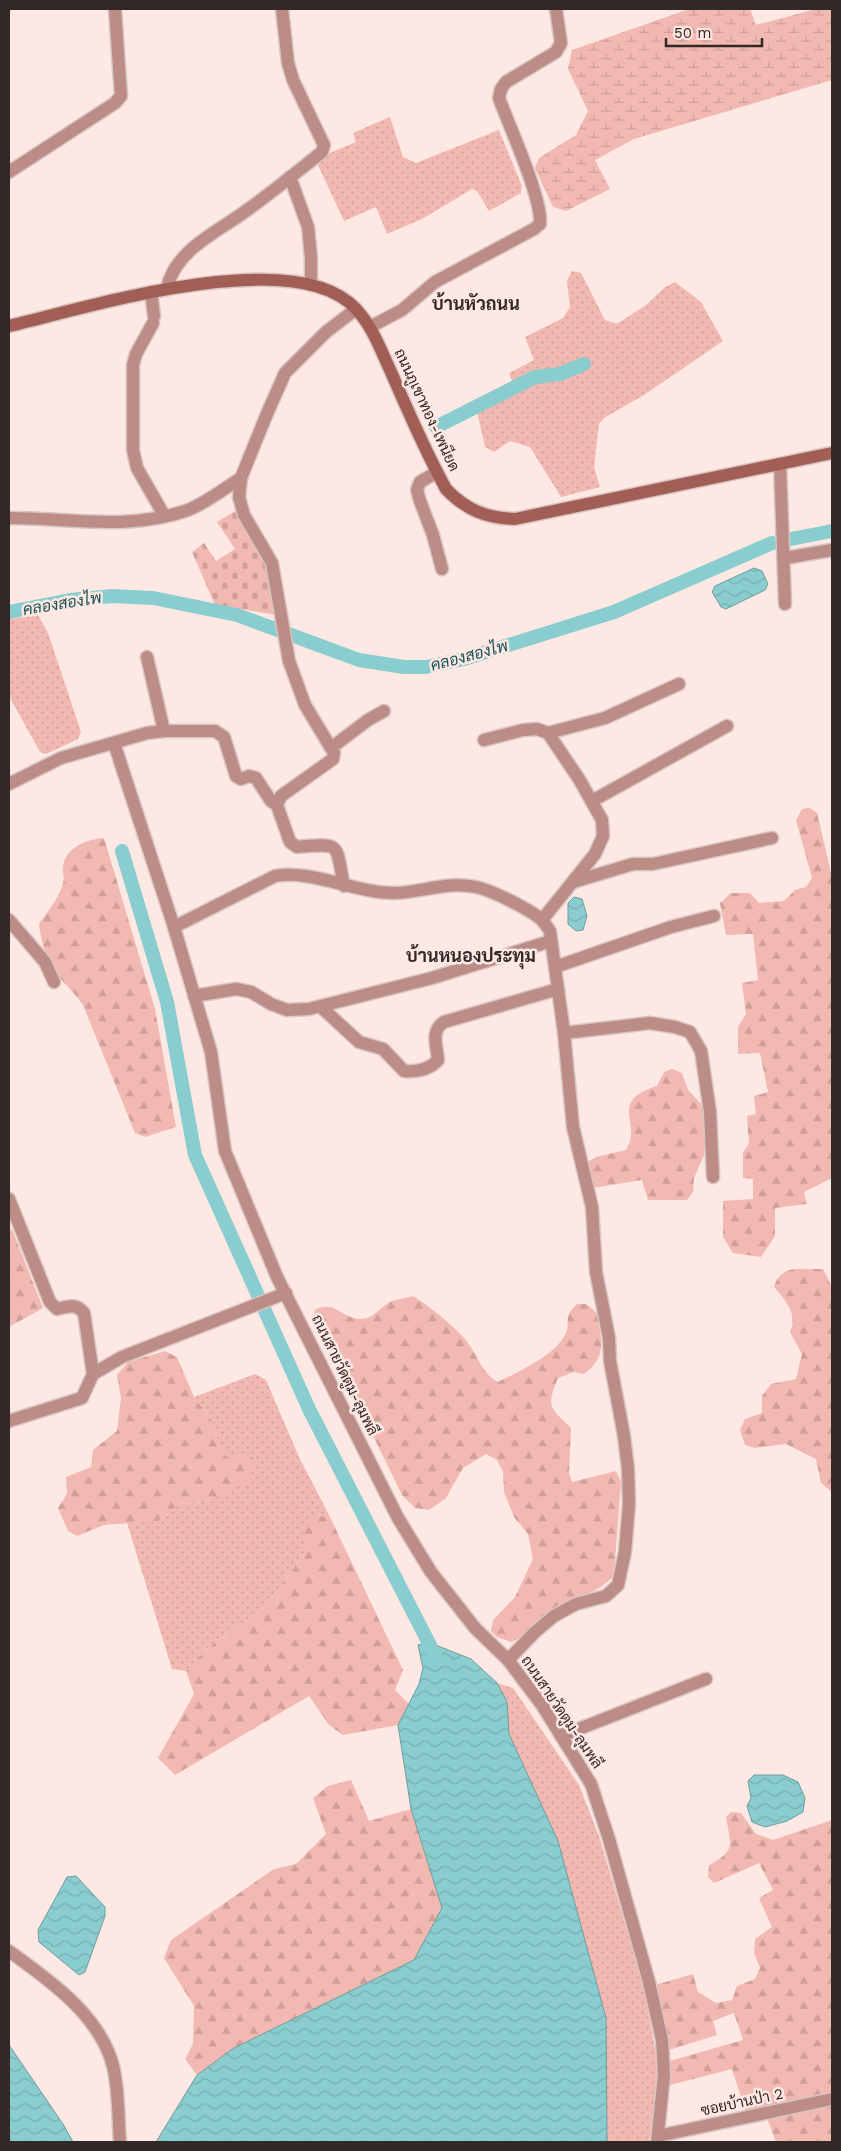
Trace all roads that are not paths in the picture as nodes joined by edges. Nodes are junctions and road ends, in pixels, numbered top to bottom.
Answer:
1 (115, 9) edge
2 (282, 9) edge
3 (556, 9) edge
4 (9, 172) edge
5 (290, 177) junction
6 (311, 285) junction
7 (167, 288) junction
8 (151, 292) junction
9 (356, 309) junction
10 (9, 326) edge
11 (370, 327) junction
12 (832, 453) edge
13 (780, 464) junction
14 (437, 472) junction
15 (241, 478) junction
16 (164, 515) junction
17 (9, 518) edge
18 (832, 550) edge
19 (785, 558) junction
20 (442, 569) dead end
21 (785, 604) dead end
22 (147, 657) dead end
23 (679, 684) dead end
24 (384, 711) dead end
25 (727, 726) dead end
26 (164, 731) junction
27 (548, 733) junction
28 (484, 740) dead end
29 (114, 743) junction
30 (331, 748) junction
31 (10, 782) edge
32 (592, 801) junction
33 (277, 805) junction
34 (772, 838) dead end
35 (573, 882) junction
36 (344, 886) junction
37 (714, 916) dead end
38 (9, 920) edge
39 (542, 920) junction
40 (174, 927) junction
41 (551, 941) junction
42 (555, 967) junction
43 (54, 982) dead end
44 (558, 989) junction
45 (194, 996) junction
46 (321, 1007) junction
47 (564, 1033) junction
48 (713, 1177) dead end
49 (9, 1199) edge
50 (282, 1295) junction
51 (94, 1374) junction
52 (9, 1421) edge
53 (508, 1660) junction
54 (706, 1679) dead end
55 (561, 1736) junction
56 (9, 1951) edge
57 (832, 2099) edge
58 (658, 2139) edge
59 (120, 2142) edge

1 - 4 street
2 - 5 street
3 - 11 street
5 - 6 street
5 - 7 street
6 - 7 street, ถนนภูเขาทอง-เพนียด
6 - 9 street, ถนนภูเขาทอง-เพนียด
7 - 8 street, ถนนภูเขาทอง-เพนียด
8 - 10 street, ถนนภูเขาทอง-เพนียด
8 - 16 street
9 - 11 street, ถนนภูเขาทอง-เพนียด
9 - 15 street
11 - 14 street, ถนนภูเขาทอง-เพนียด
12 - 13 street, ถนนภูเขาทอง-เพนียด
13 - 14 street, ถนนภูเขาทอง-เพนียด
13 - 19 street
14 - 20 street
15 - 16 street
15 - 30 street
16 - 17 street
18 - 19 street
19 - 21 street
22 - 26 street
23 - 27 street
24 - 30 street
25 - 32 street
26 - 29 street
26 - 33 street
27 - 28 street
27 - 32 street
29 - 31 street
29 - 40 street, ถนนสายวัดตูม-ลุมพลี
30 - 33 street
32 - 35 street
33 - 36 street
34 - 35 street
35 - 39 street
36 - 39 street
36 - 40 street
37 - 42 street
38 - 43 street
39 - 41 street
40 - 45 street, ถนนสายวัดตูม-ลุมพลี
41 - 42 street
41 - 46 street
42 - 44 street
44 - 46 street
44 - 47 street
45 - 46 street
45 - 50 street, ถนนสายวัดตูม-ลุมพลี
47 - 48 street
47 - 53 street
49 - 51 street
50 - 51 street
50 - 53 street, ถนนสายวัดตูม-ลุมพลี
51 - 52 street
53 - 55 street, ถนนสายวัดตูม-ลุมพลี
54 - 55 street
55 - 58 street, ถนนสายวัดตูม-ลุมพลี
56 - 59 street
57 - 58 street, ซอยบ้านป่า 2

